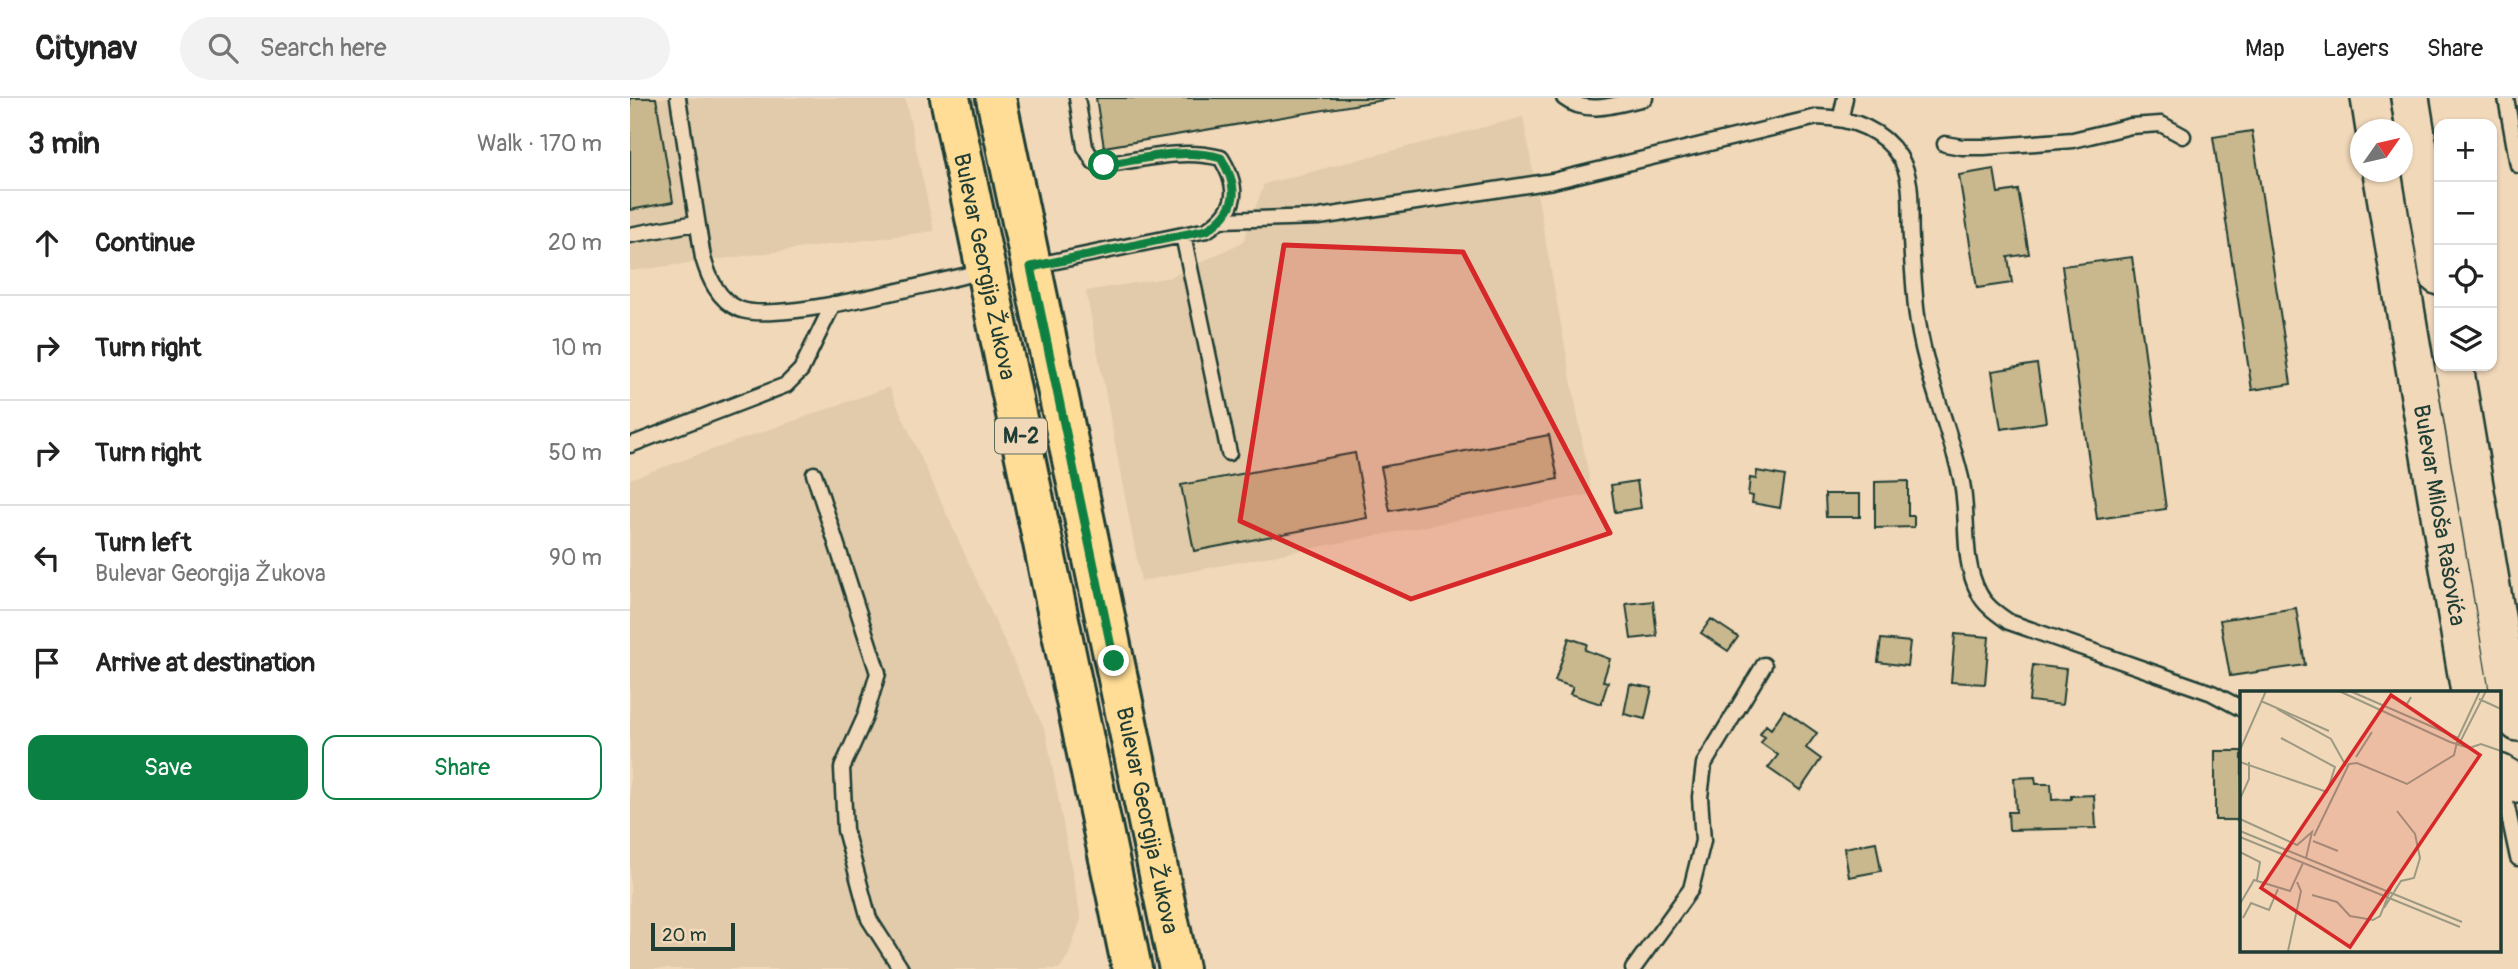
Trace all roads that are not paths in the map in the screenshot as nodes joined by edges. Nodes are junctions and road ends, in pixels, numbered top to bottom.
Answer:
1 (678, 98) edge
2 (950, 98) edge
3 (996, 98) edge
4 (1077, 98) edge
5 (1564, 98) edge
6 (1644, 98) edge
7 (1845, 98) edge
8 (2370, 98) edge
9 (2410, 98) edge
10 (2506, 98) edge
11 (1841, 117) junction
12 (2373, 119) edge
13 (2183, 136) dead end
14 (1945, 144) dead end
15 (2518, 165) edge
16 (2384, 182) edge
17 (1221, 220) junction
18 (696, 223) junction
19 (630, 235) edge
20 (1183, 236) junction
21 (2434, 245) edge
22 (1031, 267) junction
23 (986, 271) junction
24 (833, 304) junction
25 (2455, 371) edge
26 (630, 445) edge
27 (1229, 453) dead end
28 (814, 474) dead end
29 (1763, 665) dead end
30 (2470, 691) edge
31 (2240, 708) edge
32 (2518, 722) edge
33 (2505, 775) edge
34 (2518, 858) edge
35 (901, 969) edge
36 (1132, 969) edge
37 (1179, 969) edge
38 (1633, 969) edge

1 - 18 lane
2 - 23 main road, Bulevar Georgija Žukova / M-2
3 - 22 main road, Bulevar Georgija Žukova / M-2
4 - 17 lane
5 - 6 lane
7 - 11 lane
8 - 12 street
9 - 21 street
10 - 15 lane
11 - 17 lane
11 - 31 lane
13 - 14 lane
16 - 30 street, Bulevar Miloša Rašovića
17 - 20 lane
18 - 19 lane
18 - 24 lane
20 - 22 lane
20 - 27 lane
22 - 37 main road, Bulevar Georgija Žukova / M-2
23 - 24 lane
23 - 36 main road, Bulevar Georgija Žukova / M-2
24 - 26 lane
25 - 32 street, Bulevar Miloša Rašovića
28 - 35 lane
29 - 38 lane
33 - 34 lane

